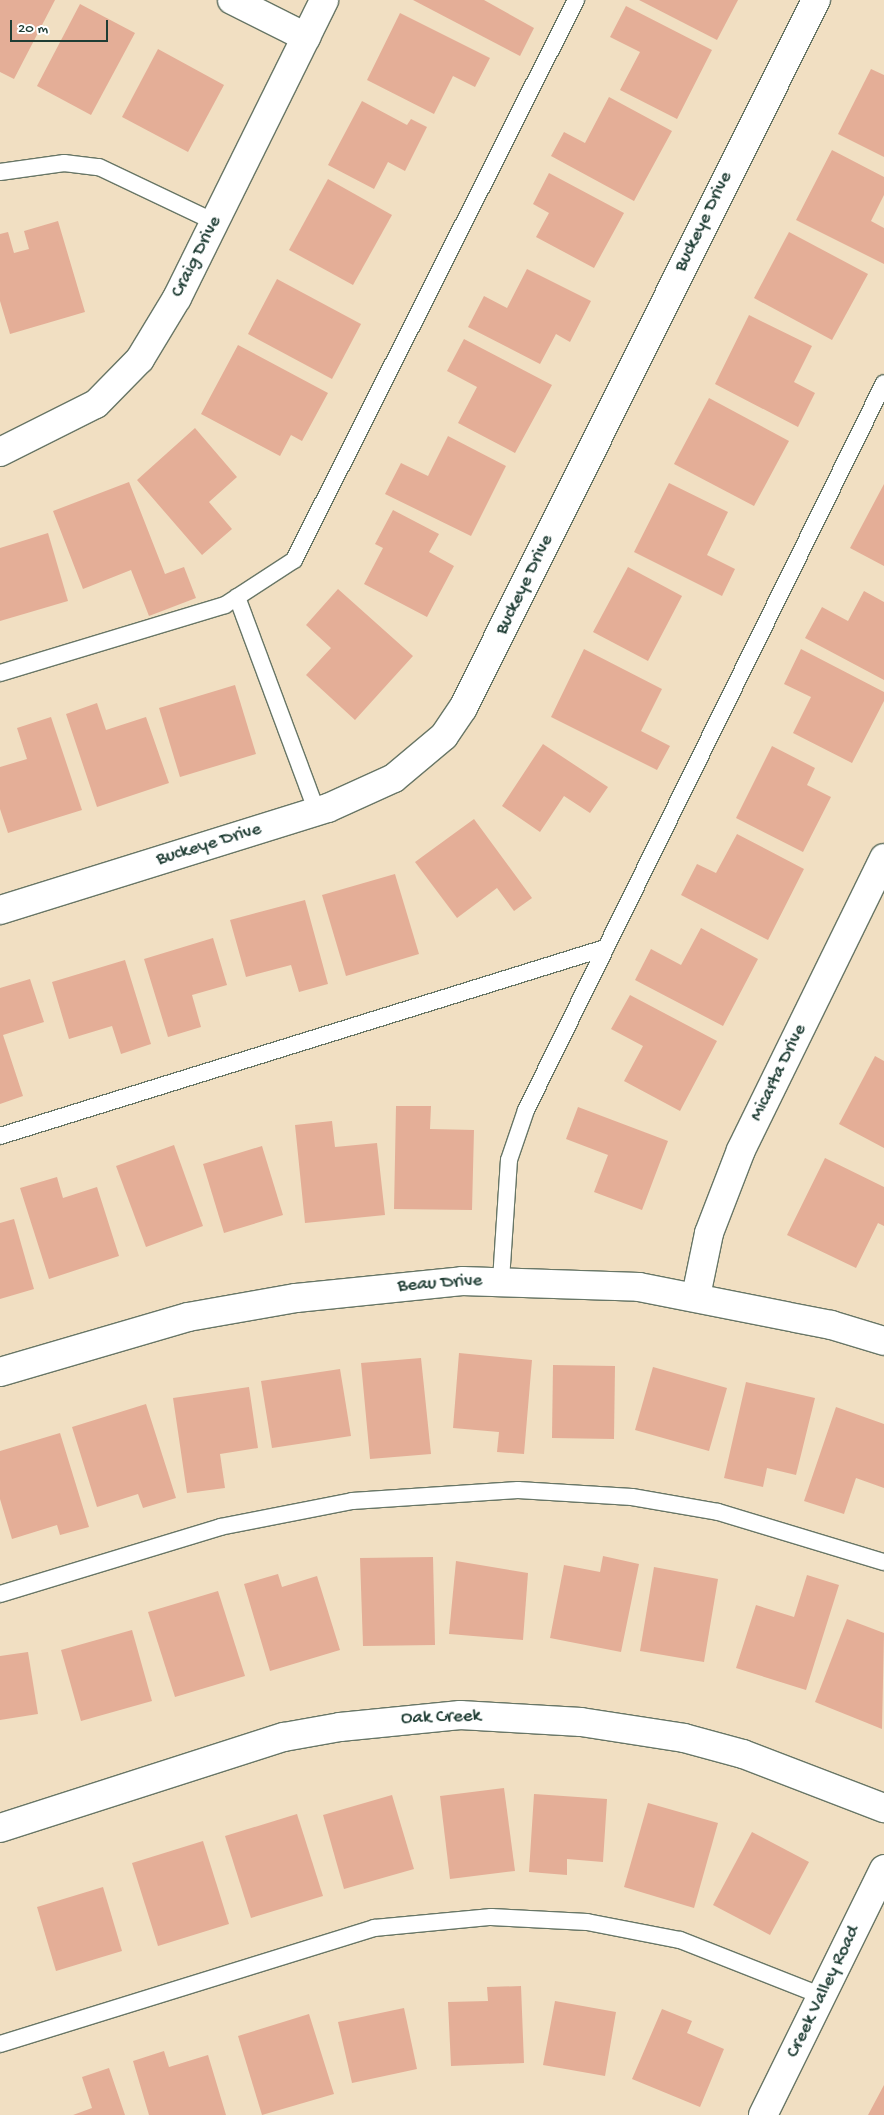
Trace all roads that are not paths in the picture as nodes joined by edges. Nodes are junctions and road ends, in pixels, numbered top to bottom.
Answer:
1 (232, 0) edge
2 (324, 0) edge
3 (576, 0) edge
4 (816, 0) edge
5 (306, 36) junction
6 (0, 172) edge
7 (215, 222) junction
8 (884, 383) edge
9 (0, 452) edge
10 (237, 597) junction
11 (0, 673) edge
12 (317, 812) junction
13 (884, 858) edge
14 (0, 910) edge
15 (605, 948) junction
16 (0, 1136) edge
17 (501, 1280) junction
18 (696, 1296) junction
19 (884, 1341) edge
20 (0, 1372) edge
21 (884, 1562) edge
22 (0, 1594) edge
23 (884, 1808) edge
24 (0, 1828) edge
25 (884, 1869) edge
26 (822, 1996) junction
27 (0, 2044) edge
28 (763, 2115) edge

1 - 5 street
2 - 5 street, Craig Drive
3 - 10 lane
4 - 12 street, Buckeye Drive
5 - 7 street, Craig Drive
6 - 7 lane
7 - 9 street, Craig Drive
8 - 15 lane
10 - 11 lane
10 - 12 lane
12 - 14 street, Buckeye Drive
13 - 18 street, Micarta Drive
15 - 16 lane
15 - 17 lane
17 - 18 street, Beau Drive
17 - 20 street, Beau Drive
18 - 19 street, Beau Drive
21 - 22 lane
23 - 24 street, Oak Creek
25 - 26 street, Creek Valley Road
26 - 27 lane
26 - 28 street, Creek Valley Road

